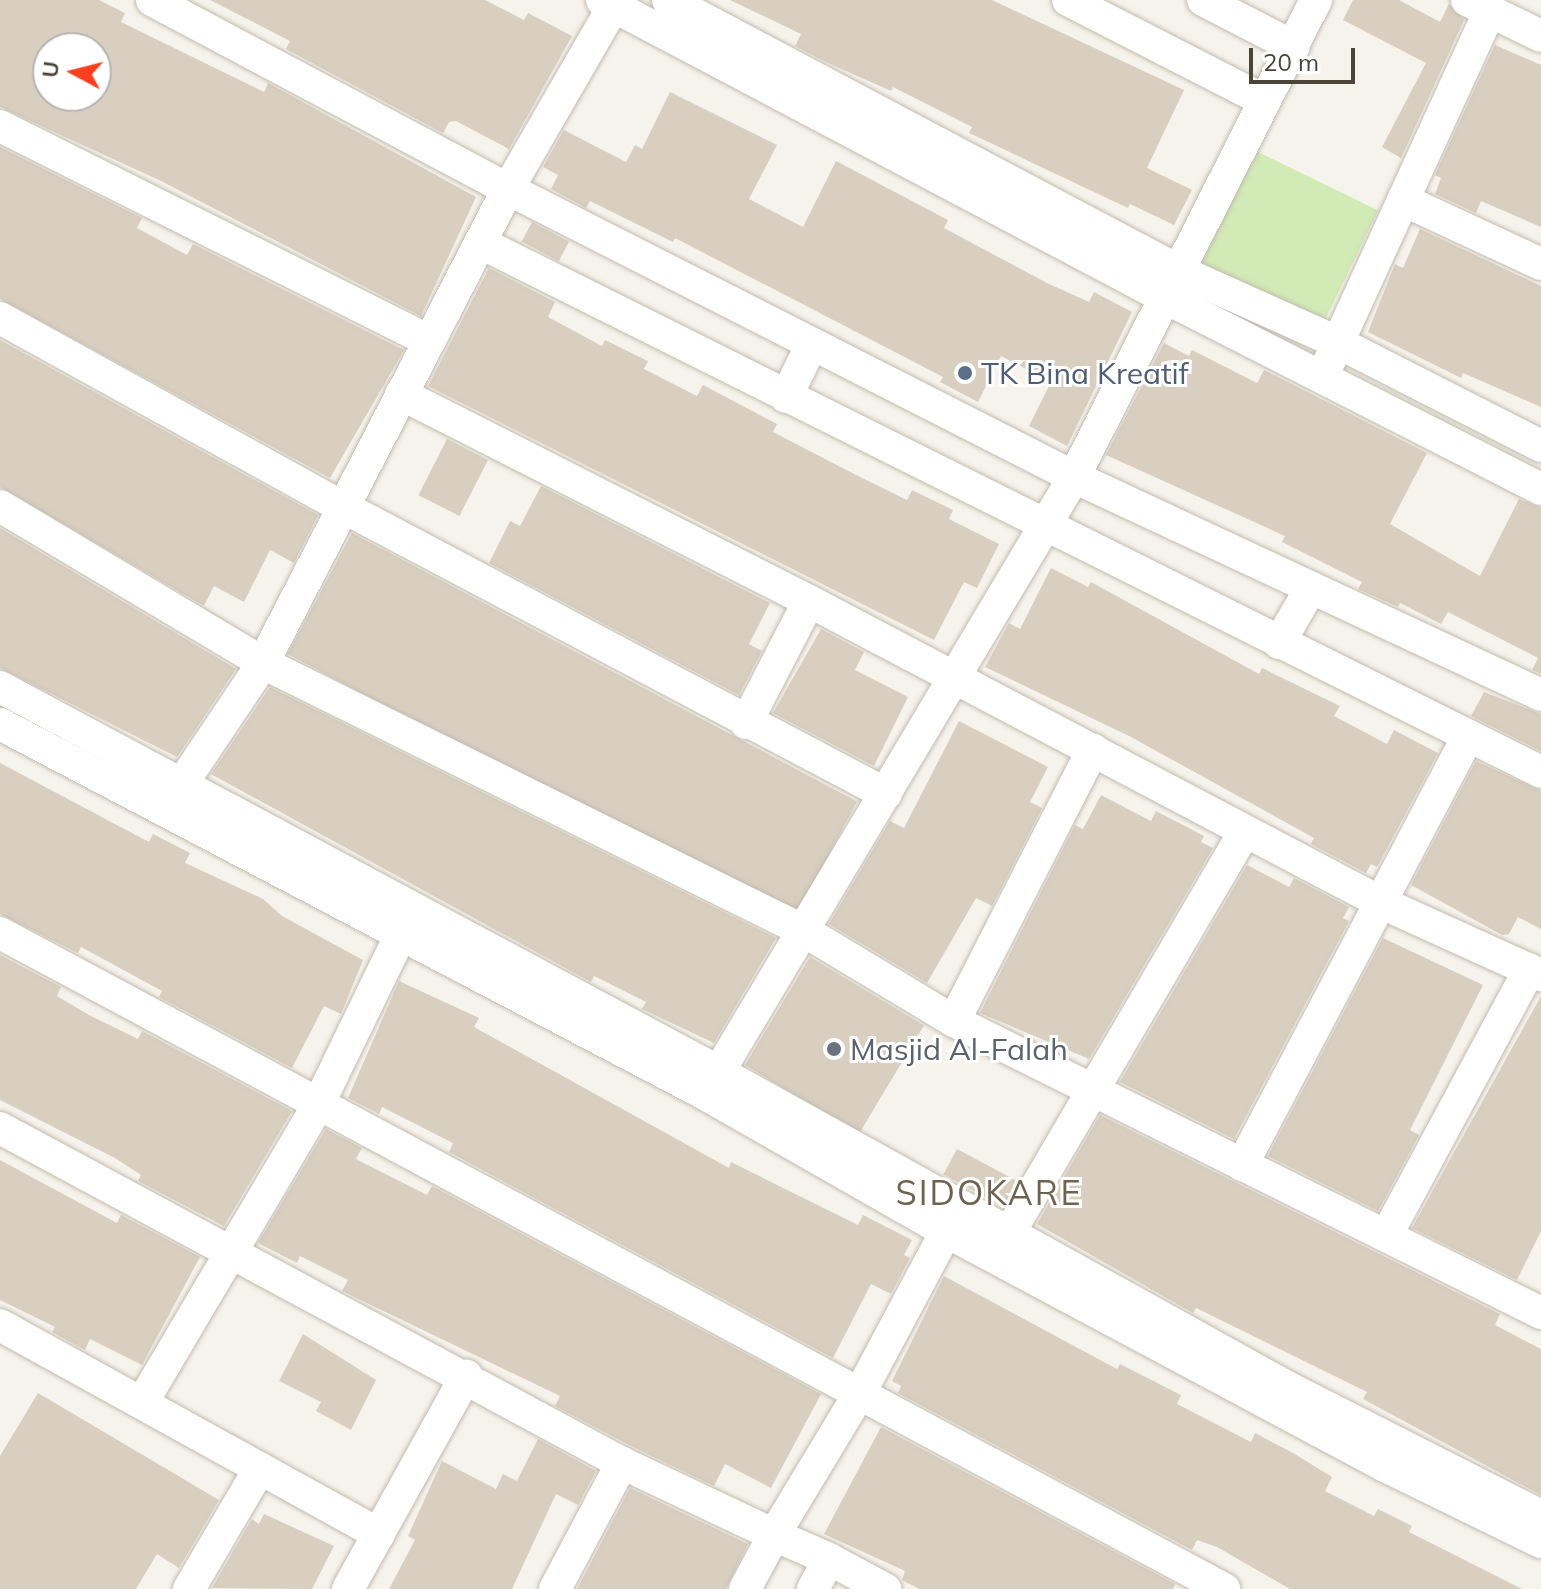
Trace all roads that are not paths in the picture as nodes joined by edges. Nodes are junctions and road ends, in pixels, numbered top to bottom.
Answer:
1 (152, 0) edge
2 (668, 0) edge
3 (1068, 0) edge
4 (1203, 0) edge
5 (1316, 0) edge
6 (611, 2) edge
7 (1478, 6) edge
8 (1541, 36) edge
9 (1294, 47) junction
10 (1265, 101) junction
11 (0, 126) edge
12 (920, 149) junction
13 (508, 189) junction
14 (1403, 200) junction
15 (483, 244) junction
16 (1541, 264) edge
17 (1174, 285) junction
18 (0, 318) edge
19 (429, 341) junction
20 (1337, 342) junction
21 (812, 344) junction
22 (1323, 377) junction
23 (401, 394) junction
24 (786, 397) junction
25 (1541, 446) edge
26 (1074, 477) junction
27 (1541, 489) edge
28 (0, 506) edge
29 (343, 507) junction
30 (1043, 526) junction
31 (1311, 588) junction
32 (809, 601) junction
33 (1279, 643) junction
34 (263, 663) junction
35 (956, 683) junction
36 (0, 687) edge
37 (1541, 695) edge
38 (746, 723) junction
39 (0, 724) edge
40 (1468, 736) junction
41 (1093, 749) junction
42 (1541, 772) edge
43 (886, 794) junction
44 (173, 797) junction
45 (1244, 832) junction
46 (1382, 903) junction
47 (406, 925) junction
48 (804, 931) junction
49 (0, 933) edge
50 (1536, 972) edge
51 (954, 1021) junction
52 (712, 1083) junction
53 (1095, 1091) junction
54 (318, 1105) junction
55 (0, 1128) edge
56 (1242, 1165) junction
57 (952, 1218) junction
58 (1386, 1236) junction
59 (1002, 1244) junction
60 (232, 1249) junction
61 (1538, 1306) edge
62 (0, 1325) edge
63 (466, 1376) junction
64 (861, 1391) junction
65 (142, 1403) junction
66 (1308, 1410) junction
67 (622, 1463) junction
68 (260, 1468) junction
69 (1541, 1516) edge
70 (379, 1534) junction
71 (774, 1535) junction
72 (1541, 1542) edge
73 (829, 1559) junction
74 (189, 1589) edge
75 (348, 1589) edge
76 (555, 1589) edge
77 (745, 1589) edge
78 (813, 1589) edge
79 (885, 1589) edge
80 (1224, 1589) edge

1 - 13 street
2 - 12 street
3 - 10 street
4 - 9 street
5 - 9 street
6 - 12 street
6 - 13 street
7 - 8 street
7 - 14 street
9 - 10 street
10 - 17 street
11 - 19 street
12 - 17 street
13 - 15 street
13 - 21 street
14 - 16 street
14 - 20 street
15 - 19 street
15 - 24 street
17 - 20 street
17 - 22 street
17 - 26 street
18 - 29 street
19 - 23 street
20 - 22 street
20 - 25 street
21 - 24 street
21 - 26 street
22 - 27 street
23 - 29 street
23 - 32 street
24 - 30 street
26 - 30 street
26 - 31 street
28 - 34 street
29 - 34 street
29 - 38 street
30 - 33 street
30 - 35 street
31 - 33 street
31 - 37 street
32 - 35 street
32 - 38 street
33 - 40 street
34 - 44 street
34 - 48 street
35 - 41 street
35 - 43 street
36 - 44 street
38 - 43 street
39 - 44 street
40 - 42 street
40 - 46 street
41 - 45 street
41 - 51 street
43 - 48 street
44 - 47 street
45 - 46 street
45 - 53 street
46 - 50 street
46 - 56 street
47 - 52 street
47 - 54 street
48 - 51 street
48 - 52 street
49 - 54 street
50 - 58 street
51 - 53 street
52 - 57 street
53 - 56 street
53 - 59 street
54 - 60 street
54 - 64 street
55 - 60 street
56 - 58 street
57 - 59 street
57 - 64 street
58 - 61 street
59 - 66 street
60 - 63 street
60 - 65 street
62 - 65 street
63 - 67 street
63 - 70 street
64 - 71 street
64 - 80 street
65 - 68 street
66 - 69 street
66 - 72 street
67 - 71 street
67 - 76 street
68 - 70 street
68 - 74 street
70 - 75 street
71 - 73 street
71 - 77 street
73 - 78 street
73 - 79 street

